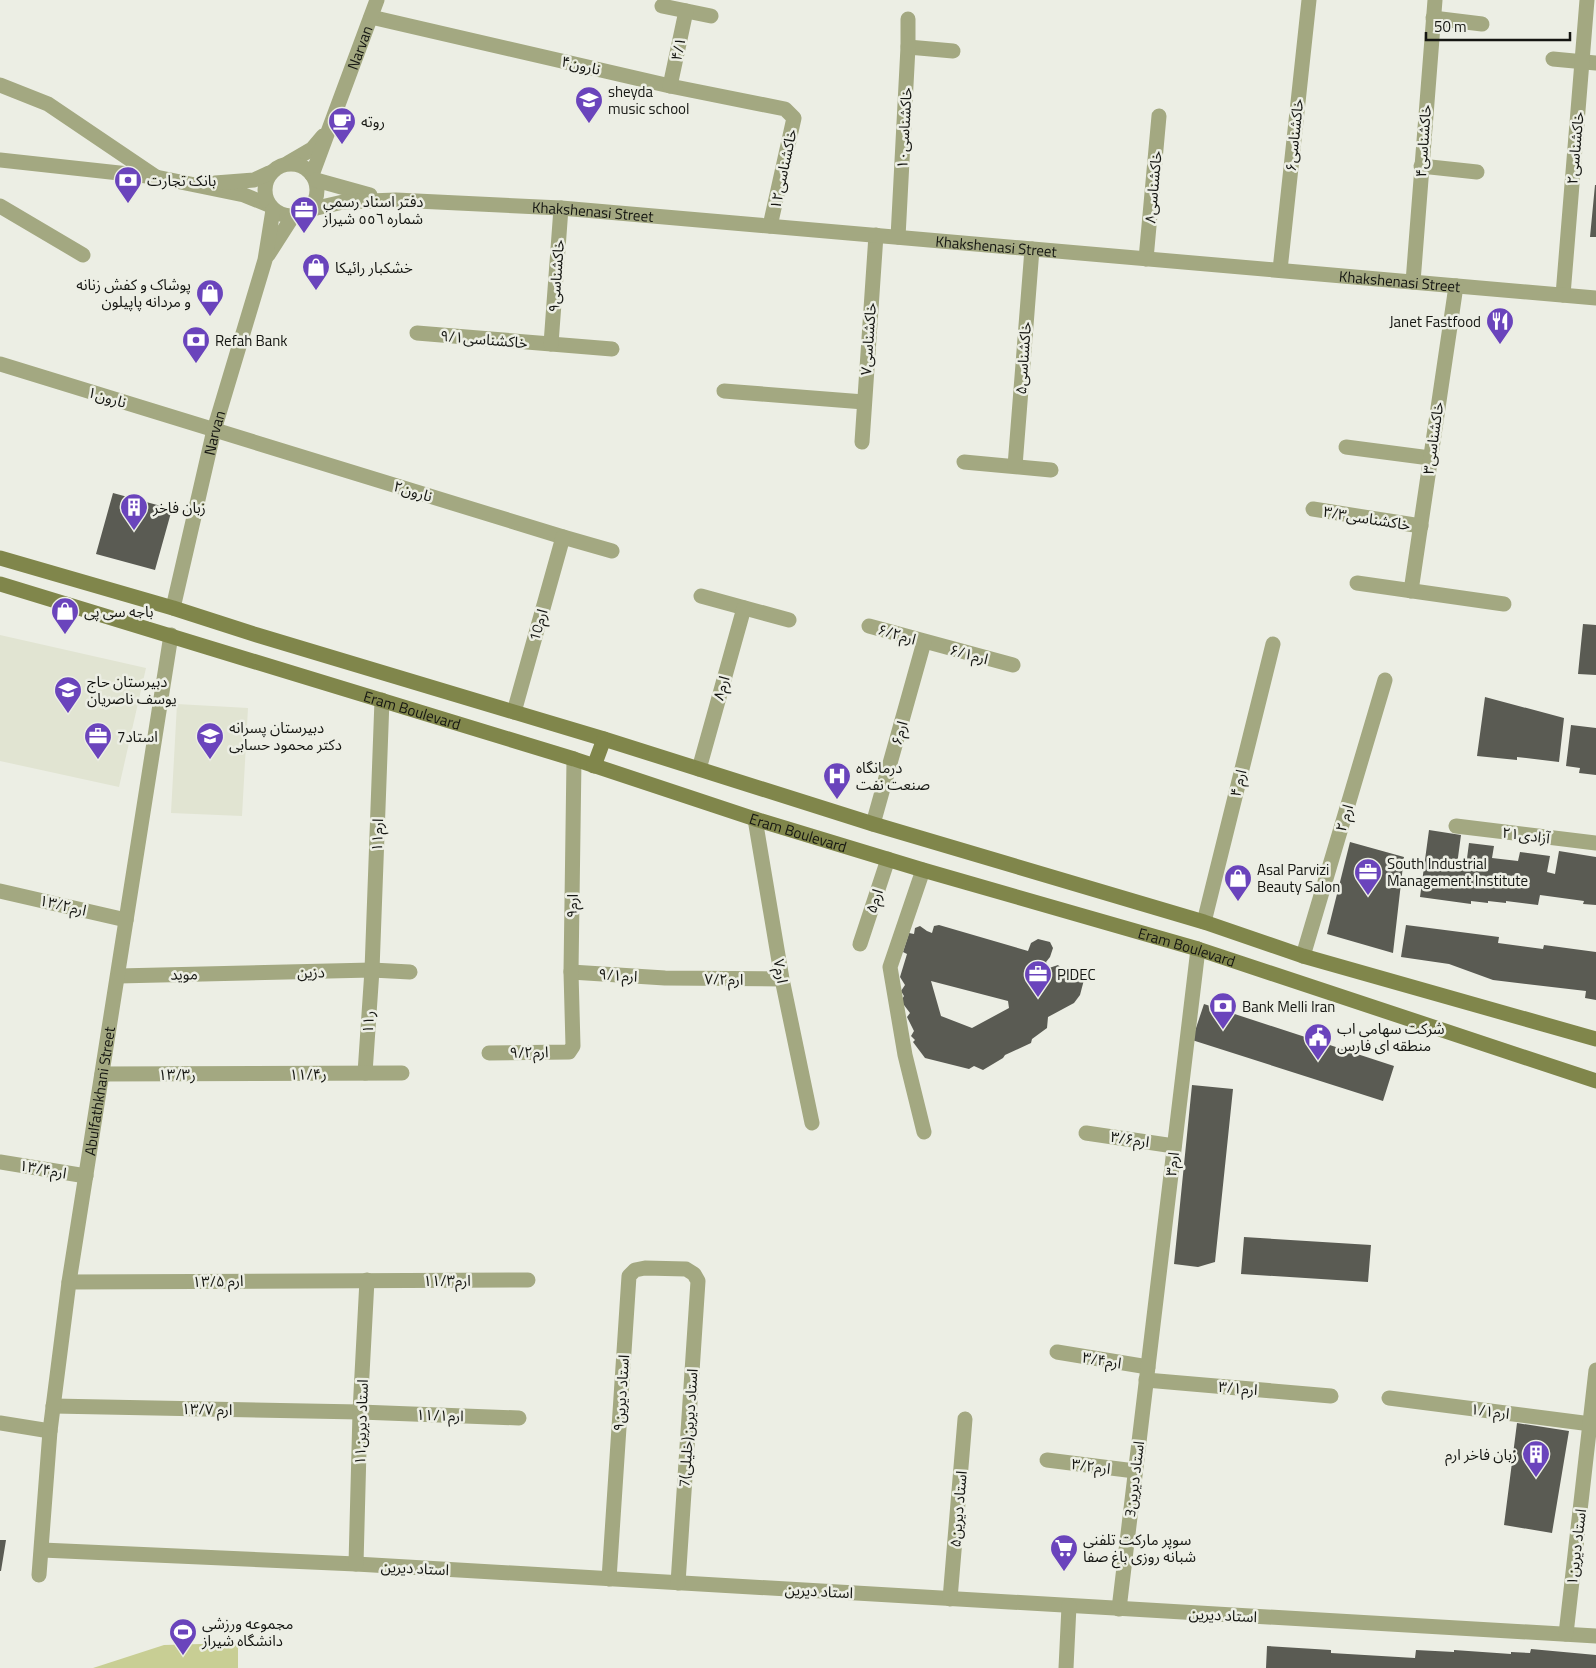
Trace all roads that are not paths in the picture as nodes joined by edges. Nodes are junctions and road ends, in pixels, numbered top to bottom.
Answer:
1 (377, 0) edge
2 (1309, 0) edge
3 (1435, 0) edge
4 (1588, 0) edge
5 (662, 6) dead end
6 (686, 11) junction
7 (711, 16) dead end
8 (371, 17) junction
9 (1433, 18) junction
10 (908, 19) dead end
11 (1482, 24) dead end
12 (908, 47) junction
13 (953, 51) dead end
14 (1553, 59) dead end
15 (1589, 63) edge
16 (0, 85) edge
17 (670, 86) junction
18 (790, 113) joint
19 (1159, 116) dead end
20 (332, 122) junction
21 (0, 160) edge
22 (288, 163) junction
23 (1422, 166) junction
24 (1478, 172) dead end
25 (269, 173) junction
26 (156, 177) junction
27 (314, 178) junction
28 (171, 180) junction
29 (396, 200) junction
30 (0, 206) edge
31 (271, 207) junction
32 (562, 208) junction
33 (308, 210) junction
34 (293, 216) junction
35 (770, 226) junction
36 (876, 235) junction
37 (898, 237) junction
38 (1032, 249) junction
39 (83, 255) dead end
40 (1146, 259) junction
41 (265, 260) junction
42 (1280, 270) junction
43 (1413, 282) junction
44 (1456, 286) junction
45 (1562, 295) junction
46 (1596, 298) edge
47 (417, 333) dead end
48 (551, 344) junction
49 (612, 349) dead end
50 (0, 364) edge
51 (724, 391) dead end
52 (864, 402) junction
53 (214, 430) junction
54 (862, 442) dead end
55 (1346, 447) dead end
56 (1430, 458) junction
57 (964, 462) dead end
58 (1015, 466) junction
59 (1051, 470) dead end
60 (1313, 509) dead end
61 (1421, 526) junction
62 (563, 538) junction
63 (612, 551) dead end
64 (0, 558) edge
65 (1358, 583) dead end
66 (0, 584) edge
67 (1411, 591) junction
68 (701, 596) dead end
69 (1504, 604) dead end
70 (173, 608) junction
71 (744, 608) junction
72 (789, 620) dead end
73 (870, 626) dead end
74 (171, 635) junction
75 (924, 642) junction
76 (1273, 644) dead end
77 (1013, 666) dead end
78 (1385, 680) dead end
79 (382, 700) junction
80 (514, 712) junction
81 (604, 739) junction
82 (574, 759) junction
83 (594, 766) junction
84 (699, 769) junction
85 (755, 819) junction
86 (873, 824) junction
87 (1456, 826) dead end
88 (1596, 843) edge
89 (888, 859) junction
90 (923, 870) junction
91 (0, 891) edge
92 (126, 920) junction
93 (1204, 922) junction
94 (860, 944) dead end
95 (1198, 949) junction
96 (1303, 956) junction
97 (372, 970) junction
98 (410, 972) dead end
99 (571, 972) junction
100 (249, 973) joint
101 (118, 976) junction
102 (665, 978) joint
103 (782, 979) junction
104 (1596, 1038) edge
105 (570, 1052) joint
106 (489, 1053) dead end
107 (102, 1074) junction
108 (365, 1074) junction
109 (402, 1074) dead end
110 (251, 1075) joint
111 (1596, 1081) edge
112 (812, 1122) dead end
113 (924, 1132) dead end
114 (1086, 1133) dead end
115 (1174, 1146) junction
116 (0, 1162) edge
117 (86, 1176) junction
118 (694, 1274) joint
119 (367, 1280) junction
120 (528, 1280) dead end
121 (69, 1282) junction
122 (1057, 1352) dead end
123 (1596, 1370) edge
124 (1147, 1373) junction
125 (1330, 1396) dead end
126 (1389, 1398) dead end
127 (53, 1406) junction
128 (360, 1412) junction
129 (519, 1418) dead end
130 (965, 1418) dead end
131 (0, 1423) edge
132 (1591, 1424) junction
133 (50, 1431) junction
134 (1046, 1460) dead end
135 (1135, 1471) junction
136 (42, 1550) junction
137 (356, 1564) junction
138 (39, 1575) dead end
139 (609, 1579) junction
140 (678, 1583) junction
141 (950, 1599) junction
142 (1069, 1606) junction
143 (1119, 1609) junction
144 (1566, 1634) junction
145 (1596, 1636) edge
146 (1066, 1668) edge

1 - 8 street, Narvan
2 - 42 street, خاکشناسی۶
3 - 9 street, خاکشناسی۴
4 - 15 street, خاکشناسی۲
5 - 6 street
6 - 7 street
6 - 17 street, ۴/۱
8 - 17 street, نارون۴
8 - 20 street, Narvan
9 - 11 street
9 - 23 street, خاکشناسی۴
10 - 12 street, خاکشناسی۱۰
12 - 13 street
12 - 37 street, خاکشناسی۱۰
14 - 15 street
15 - 45 street, خاکشناسی۲
16 - 26 street
17 - 18 street, نارون۴
18 - 35 street, خاکشناسی۱۲
19 - 40 street, خاکشناسی۸
20 - 22 street, Narvan
20 - 27 street, Narvan
21 - 26 street
22 - 25 street
22 - 27 street
23 - 24 street
23 - 43 street, خاکشناسی۴
25 - 28 street
25 - 31 street
26 - 28 street
27 - 29 street, Khakshenasi Street
27 - 33 street
28 - 31 street
29 - 32 street, Khakshenasi Street
29 - 33 street, Khakshenasi Street
30 - 39 street
31 - 34 street
31 - 41 street, Narvan
32 - 35 street, Khakshenasi Street
32 - 48 street, خاکشناسی۹
33 - 34 street
34 - 41 street, Narvan
35 - 36 street, Khakshenasi Street
36 - 37 street, Khakshenasi Street
36 - 52 street, خاکشناسی۷
37 - 38 street, Khakshenasi Street
38 - 40 street, Khakshenasi Street
38 - 58 street, خاکشناسی۵
40 - 42 street, Khakshenasi Street
41 - 53 street, Narvan
42 - 43 street, Khakshenasi Street
43 - 44 street, Khakshenasi Street
44 - 45 street, Khakshenasi Street
44 - 56 street, خاکشناسی۳
45 - 46 street, Khakshenasi Street
47 - 48 street, ۹/۱خاکشناسی
48 - 49 street, ۹/۱خاکشناسی
50 - 53 street, نارون۱
51 - 52 street
52 - 54 street, خاکشناسی۷
53 - 62 street, نارون۲
53 - 70 street, Narvan
55 - 56 street
56 - 61 street, خاکشناسی۳
57 - 58 street
58 - 59 street
60 - 61 street, ۳/۳خاکشناسی
61 - 67 street, خاکشناسی۳
62 - 63 street, نارون۲
62 - 80 street, ارم10
64 - 70 main road, Eram Boulevard
65 - 67 street
66 - 74 main road, Eram Boulevard
67 - 69 street
68 - 71 street
70 - 80 main road, Eram Boulevard
71 - 72 street
71 - 84 street, ارم۸
73 - 75 street, ۶/۲ارم
74 - 79 main road, Eram Boulevard
74 - 92 street, Abulfathkhani Street
75 - 77 street, ۶/۱ارم
75 - 86 street, ارم۶
76 - 93 street, ارم ۴
78 - 96 street, ارم ۲
79 - 82 main road, Eram Boulevard
79 - 97 street, ارم۱۱
80 - 81 main road, Eram Boulevard
81 - 83 main road
81 - 84 main road, Eram Boulevard
82 - 83 main road, Eram Boulevard
82 - 99 street, ارم۹
83 - 85 main road, Eram Boulevard
84 - 86 main road, Eram Boulevard
85 - 89 main road, Eram Boulevard
85 - 103 street, ارم۷
86 - 93 main road, Eram Boulevard
87 - 88 street, آزادی۲۱
89 - 90 main road, Eram Boulevard
89 - 94 street, ارم۵
90 - 95 main road, Eram Boulevard
90 - 113 street
91 - 92 street, ۱۳/۲ارم
92 - 101 street, Abulfathkhani Street
93 - 96 main road, Eram Boulevard
95 - 111 main road, Eram Boulevard
95 - 115 street, ارم۳
96 - 104 main road, Eram Boulevard
97 - 98 street, دزین
97 - 100 street, دزین
97 - 108 street, ۱۱ر
99 - 102 street, ۹/۱ارم
99 - 105 street, ارم۹
100 - 101 street, موید
101 - 107 street, Abulfathkhani Street
102 - 103 street, ۷/۲ارم
103 - 112 street, ارم۷
105 - 106 street, ۹/۲ارم
107 - 110 street, ۱۳/۳ر
107 - 117 street, Abulfathkhani Street
108 - 109 street, ۱۱/۴ر
108 - 110 street, ۱۱/۴ر
114 - 115 street, ۳/۶ارم
115 - 124 street, ارم۳
116 - 117 street, ۱۳/۴ارم
117 - 121 street, Abulfathkhani Street
118 - 139 street, استاد دیرین۹
118 - 140 street, 7استاد دیرین(خلیلی)
119 - 120 street, ۱۱/۳ارم
119 - 121 street, ۱۳/۵ ارم
119 - 128 street, استاد دیرین۱۱
121 - 127 street, Abulfathkhani Street
122 - 124 street, ۳/۴ارم
123 - 132 street, استاد دیرین۱
124 - 125 street, ۳/۱ارم
124 - 135 street, 3استاد دیرین
126 - 132 street, ۱/۱ارم
127 - 128 street, ۱۳/۷ ارم
127 - 133 street, Abulfathkhani Street
128 - 129 street, ۱۱/۱ارم
128 - 137 street, استاد دیرین۱۱
130 - 141 street, استاد دیرین۵
131 - 133 street
132 - 144 street, استاد دیرین۱
133 - 136 street, Abulfathkhani Street
134 - 135 street, ۳/۲ارم
135 - 143 street, 3استاد دیرین
136 - 137 street, استاد دیرین
136 - 138 street, Abulfathkhani Street
137 - 139 street, استاد دیرین
139 - 140 street, استاد دیرین
140 - 141 street, استاد دیرین
141 - 142 street, استاد دیرین
142 - 143 street, استاد دیرین
142 - 146 street
143 - 144 street, استاد دیرین
144 - 145 street, استاد دیرین

